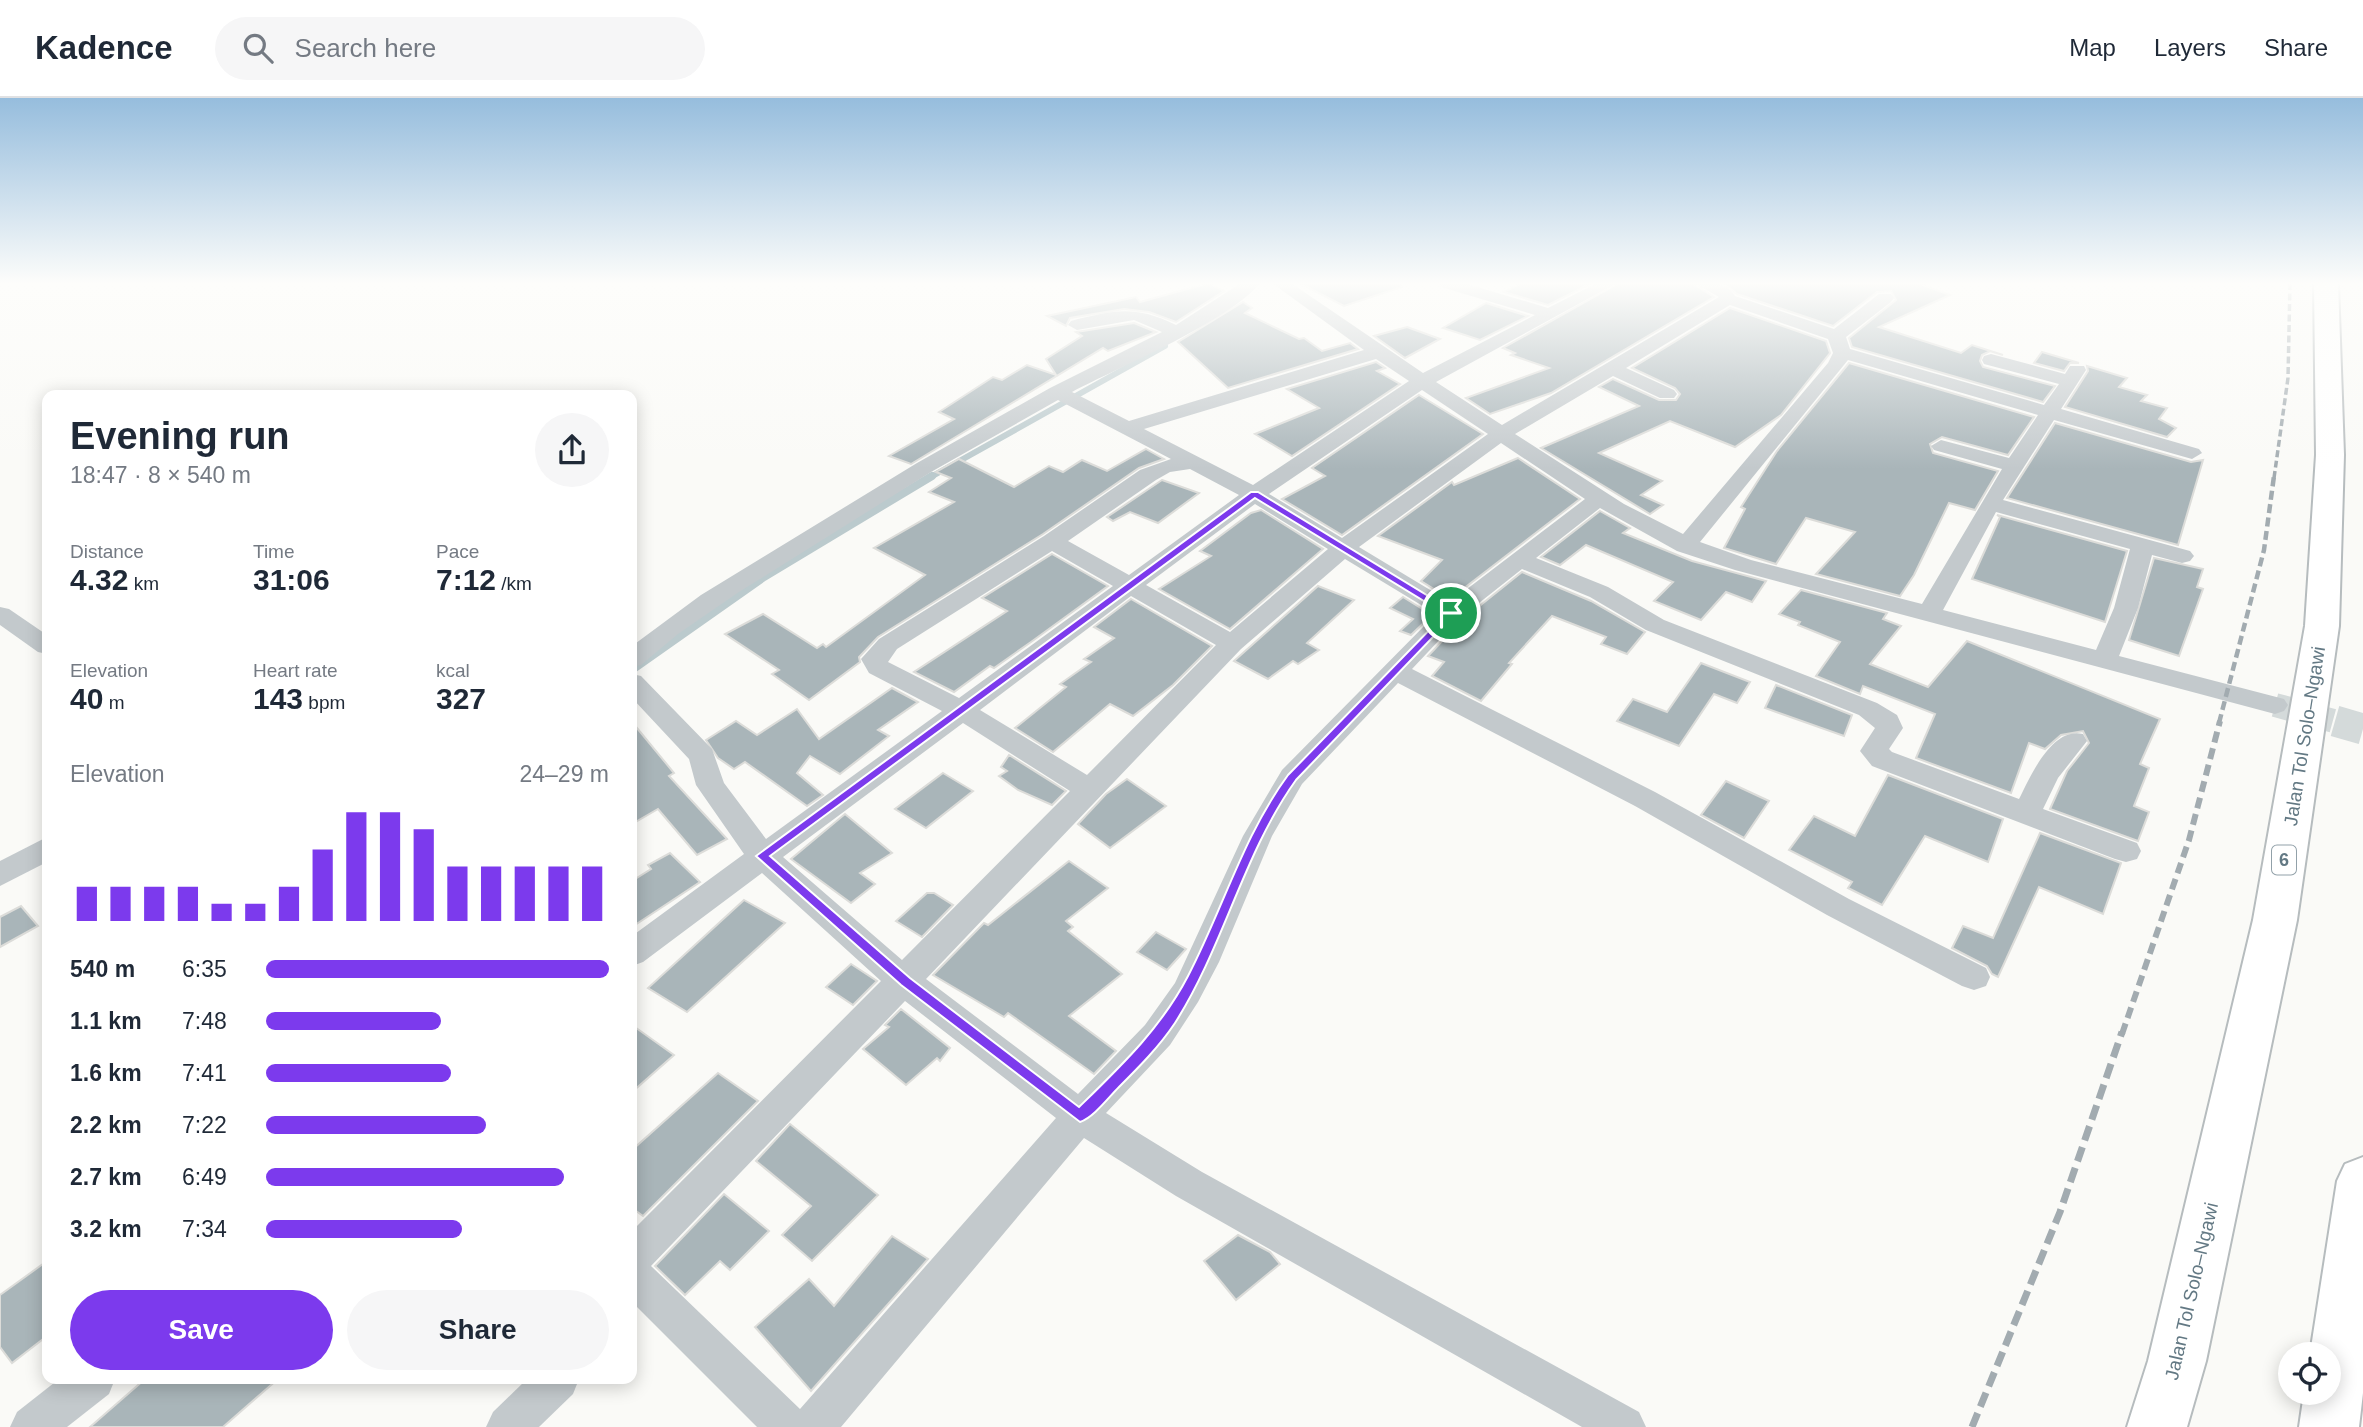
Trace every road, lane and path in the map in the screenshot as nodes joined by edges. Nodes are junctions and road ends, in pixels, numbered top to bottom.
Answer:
1 (1152, 345) edge
2 (1368, 345) edge
3 (1491, 345) edge
4 (1648, 345) edge
5 (1839, 345) edge
6 (1842, 345) edge
7 (2327, 345) edge
8 (1378, 352) junction
9 (1992, 360) dead end
10 (1612, 368) junction
11 (1421, 382) junction
12 (1667, 394) dead end
13 (1066, 397) junction
14 (2051, 414) junction
15 (1127, 428) junction
16 (1501, 433) junction
17 (1941, 446) dead end
18 (2192, 453) dead end
19 (1194, 463) junction
20 (2015, 466) junction
21 (1254, 494) junction
22 (1598, 499) junction
23 (1990, 503) junction
24 (1052, 541) junction
25 (2143, 545) junction
26 (1685, 546) junction
27 (1343, 548) junction
28 (2182, 556) dead end
29 (1519, 560) junction
30 (1130, 585) junction
31 (1451, 613) junction
32 (1929, 613) junction
33 (0, 614) edge
34 (42, 643) edge
35 (1232, 644) junction
36 (637, 654) edge
37 (2105, 659) junction
38 (1396, 671) junction
39 (637, 687) edge
40 (2275, 705) tunnel mouth
41 (960, 709) junction
42 (2073, 741) dead end
43 (1091, 791) junction
44 (2027, 812) junction
45 (2126, 851) dead end
46 (42, 856) edge
47 (762, 856) junction
48 (0, 874) edge
49 (637, 949) edge
50 (1974, 977) dead end
51 (905, 982) junction
52 (1080, 1116) junction
53 (2363, 1181) edge
54 (637, 1282) edge
55 (637, 1284) edge
56 (88, 1384) edge
57 (553, 1384) edge
58 (32, 1427) edge
59 (508, 1427) edge
60 (788, 1427) edge
61 (813, 1427) edge
62 (1624, 1427) edge
63 (2157, 1427) edge
64 (2329, 1427) edge

1 - 13 street
2 - 8 street
3 - 11 street
4 - 10 street
5 - 26 street
6 - 14 street
7 - 63 highway, Jalan Tol Solo–Ngawi / 6
8 - 11 street
8 - 15 street
9 - 14 street
10 - 12 street
10 - 16 street
11 - 16 street
11 - 21 street
13 - 15 street
13 - 36 street
14 - 18 street
14 - 20 street
15 - 19 street
16 - 22 street
16 - 27 street
17 - 20 street
19 - 21 street
19 - 24 street
20 - 23 street
21 - 27 street
21 - 30 street
22 - 26 street
22 - 29 street
23 - 25 street
23 - 32 street
24 - 30 street
24 - 41 street
25 - 28 street
25 - 37 street
26 - 32 street
27 - 31 street
27 - 35 street
29 - 31 street
29 - 44 street
30 - 35 street
30 - 41 street
31 - 38 street
32 - 37 street
33 - 34 street
35 - 43 street
37 - 40 street
38 - 50 street
38 - 52 street
39 - 47 street
41 - 43 street
41 - 47 street
42 - 44 street
43 - 51 street
44 - 45 street
46 - 48 street
47 - 49 street
47 - 51 street
51 - 52 street
51 - 54 street
52 - 61 street
52 - 62 street
53 - 64 highway
55 - 60 street
56 - 58 street
57 - 59 street

